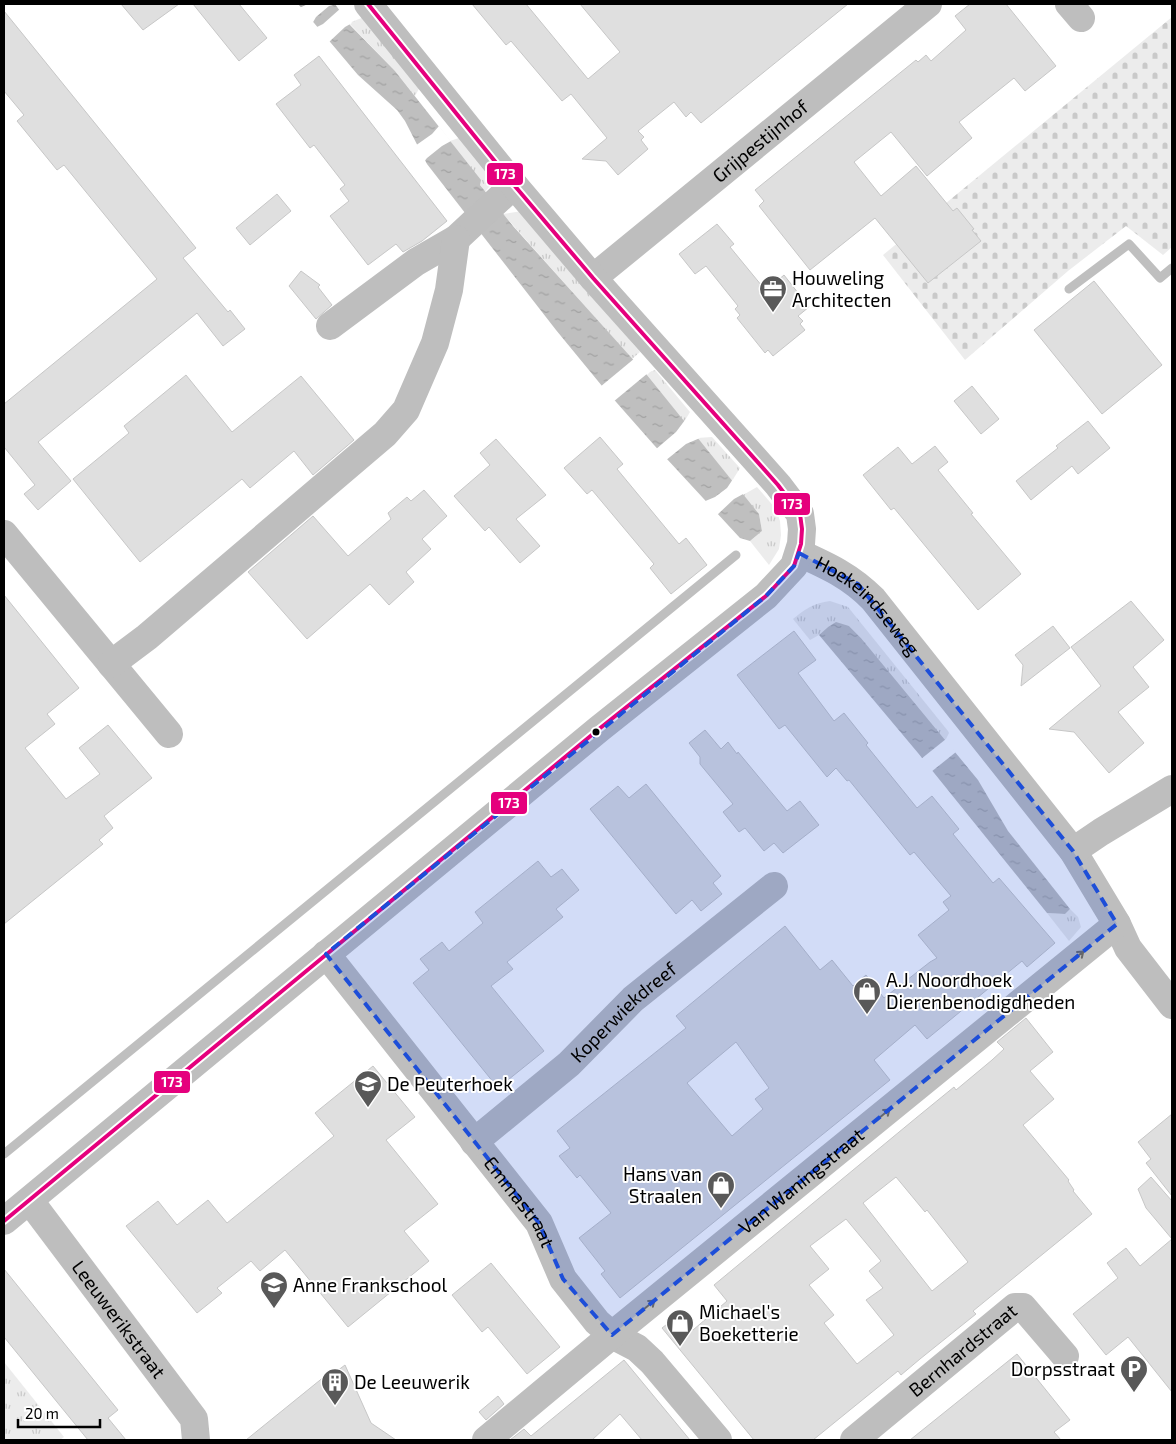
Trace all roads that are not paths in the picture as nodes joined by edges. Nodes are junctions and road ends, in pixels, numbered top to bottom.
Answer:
1 (368, 4) edge
2 (928, 4) edge
3 (507, 191) junction
4 (462, 233) junction
5 (593, 278) junction
6 (330, 326) dead end
7 (4, 534) edge
8 (799, 553) junction
9 (111, 664) junction
10 (169, 734) dead end
11 (1172, 789) edge
12 (1073, 852) junction
13 (774, 886) dead end
14 (1118, 924) junction
15 (326, 954) junction
16 (1172, 1006) edge
17 (474, 1142) junction
18 (30, 1201) junction
19 (4, 1221) edge
20 (612, 1335) junction
21 (1065, 1356) dead end
22 (196, 1440) edge
23 (486, 1440) edge
24 (718, 1440) edge
25 (854, 1440) edge

1 - 3 street, Hoekeindseweg
2 - 5 street, Grijpestijnhof
3 - 4 street
3 - 5 street, Hoekeindseweg
4 - 6 street
4 - 9 street
5 - 8 street, Hoekeindseweg
7 - 9 street
8 - 12 street, Hoekeindseweg
8 - 15 street
9 - 10 street
11 - 12 street
12 - 14 street, Hoekeindseweg
13 - 17 street, Koperwiekdreef
14 - 16 street
20 -> 14 street, Van Waningstraat
15 - 17 street, Emmastraat
15 - 18 street
17 - 20 street, Emmastraat
18 - 19 street
18 - 22 street, Leeuwerikstraat
20 - 23 street, Van Waningstraat
20 - 24 street, Emmastraat
21 - 25 street, Bernhardstraat

